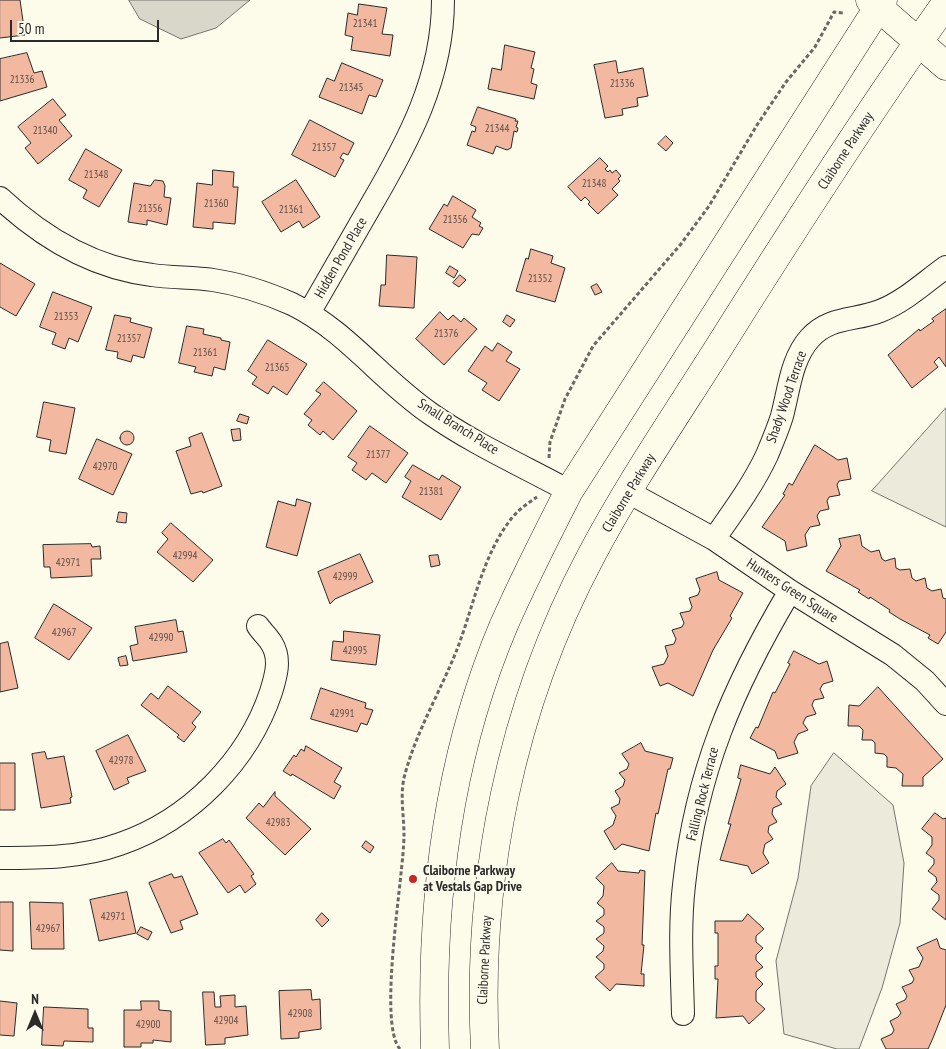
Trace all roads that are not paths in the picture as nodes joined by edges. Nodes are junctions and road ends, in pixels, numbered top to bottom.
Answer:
1 (443, 0) edge
2 (942, 0) edge
3 (877, 2) edge
4 (946, 3) edge
5 (918, 43) junction
6 (946, 66) edge
7 (0, 198) edge
8 (946, 266) edge
9 (309, 313) junction
10 (569, 491) junction
11 (628, 492) junction
12 (714, 539) junction
13 (790, 591) junction
14 (258, 626) dead end
15 (946, 704) edge
16 (0, 858) edge
17 (684, 1014) dead end
18 (435, 1049) edge
19 (485, 1049) edge

1 - 9 street, Hidden Pond Place
2 - 4 main road
3 - 5 main road
3 - 10 main road
4 - 5 main road, Claiborne Parkway
5 - 6 main road
5 - 11 main road, Claiborne Parkway
7 - 9 street, Hidden Pond Place
8 - 12 street, Shady Wood Terrace
9 - 10 street, Small Branch Place
10 - 18 main road
11 - 12 street, Hunters Green Square
11 - 19 main road, Claiborne Parkway
12 - 13 street, Hunters Green Square
13 - 15 street, Hunters Green Square
13 - 17 street, Falling Rock Terrace
14 - 16 street

